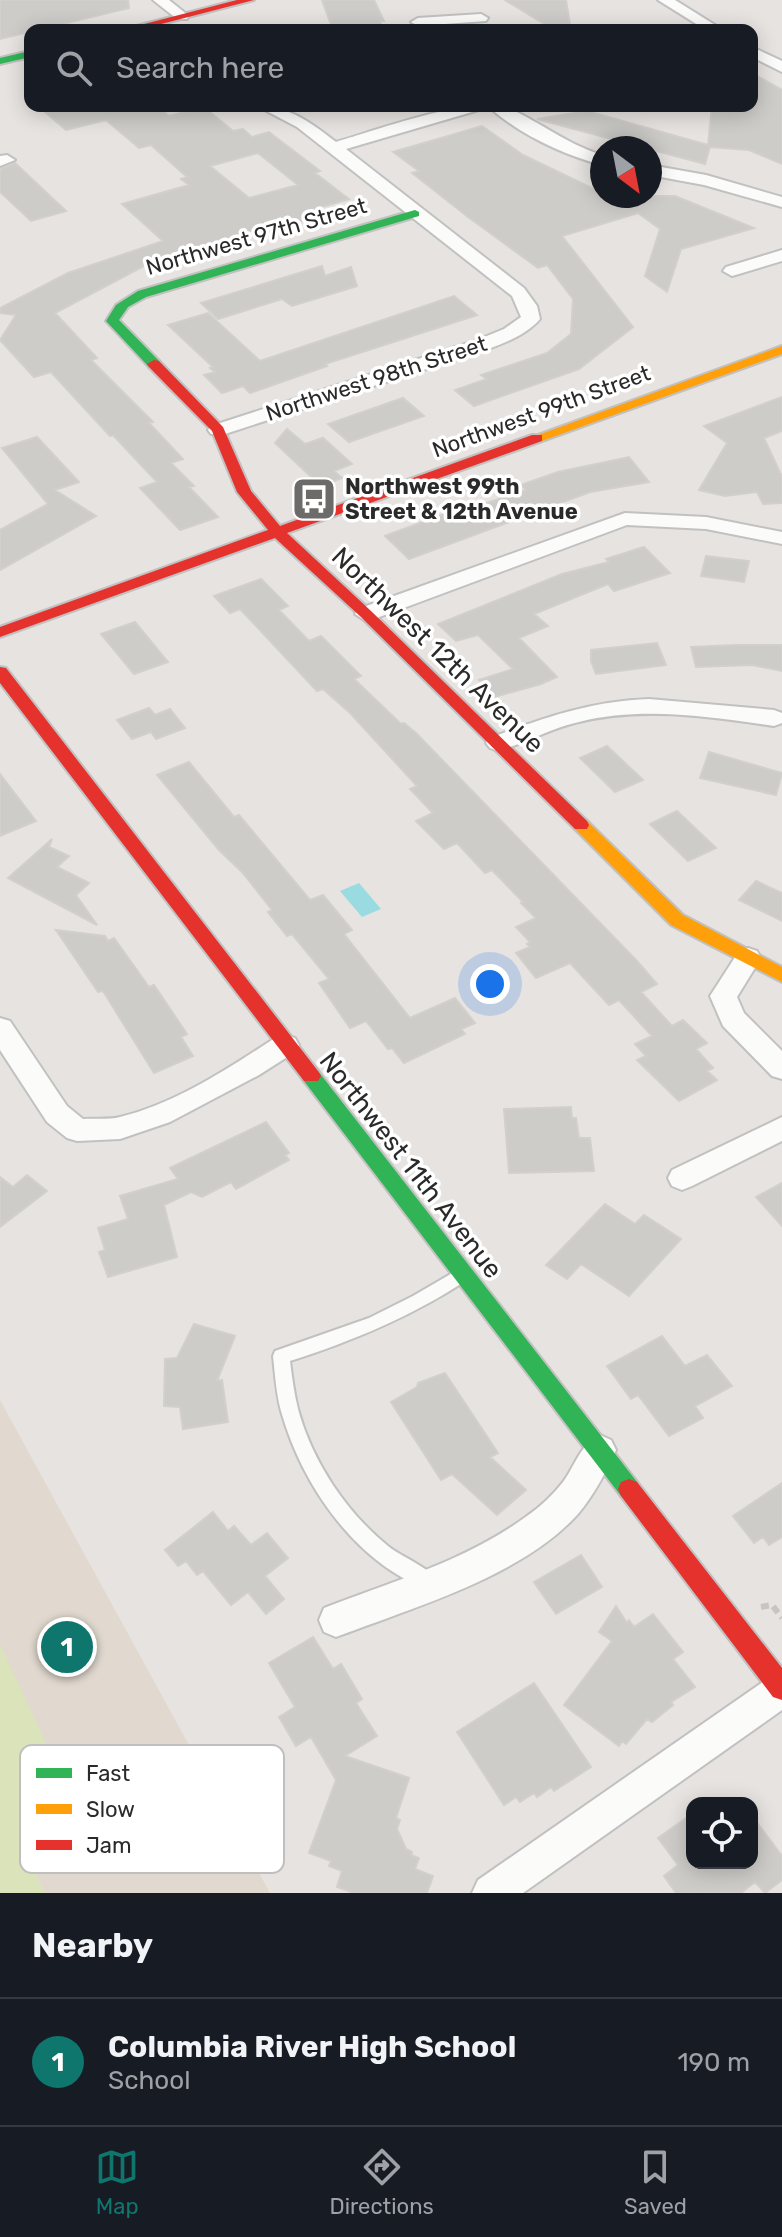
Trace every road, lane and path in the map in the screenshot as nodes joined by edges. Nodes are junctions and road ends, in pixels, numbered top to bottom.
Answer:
1 (160, 0) edge
2 (249, 0) edge
3 (665, 0) edge
4 (412, 3) dead end
5 (182, 16) junction
6 (481, 18) dead end
7 (150, 24) edge
8 (419, 24) edge
9 (435, 24) edge
10 (706, 24) edge
11 (758, 54) edge
12 (24, 55) edge
13 (0, 61) edge
14 (782, 67) edge
15 (278, 112) edge
16 (461, 112) edge
17 (505, 112) edge
18 (333, 148) junction
19 (590, 156) edge
20 (662, 172) edge
21 (782, 202) edge
22 (415, 214) junction
23 (782, 255) edge
24 (732, 271) dead end
25 (115, 312) joint
26 (782, 350) edge
27 (218, 430) junction
28 (277, 532) junction
29 (782, 538) edge
30 (366, 614) junction
31 (0, 632) edge
32 (0, 672) edge
33 (774, 718) dead end
34 (498, 743) junction
35 (748, 958) junction
36 (782, 975) edge
37 (0, 1028) edge
38 (285, 1045) junction
39 (782, 1068) edge
40 (782, 1128) edge
41 (682, 1178) dead end
42 (463, 1274) junction
43 (600, 1450) junction
44 (432, 1582) junction
45 (336, 1620) dead end
46 (782, 1689) edge
47 (491, 1893) edge

1 - 5 street
2 - 5 street
3 - 10 street
4 - 8 street
5 - 7 street
6 - 9 street
11 - 14 street
12 - 13 street
15 - 18 street
16 - 18 street
17 - 19 street
18 - 22 street
20 - 21 street
22 - 25 street, Northwest 97th Street
22 - 27 street, Northwest 98th Street
23 - 24 street
25 - 27 street, Northwest 12th Avenue
26 - 28 street, Northwest 99th Street
27 - 28 street, Northwest 12th Avenue
28 - 30 street, Northwest 12th Avenue
28 - 31 street, Northwest 99th Street
29 - 30 street
30 - 34 street, Northwest 12th Avenue
32 - 38 street, Northwest 11th Avenue
33 - 34 street
34 - 35 street, Northwest 12th Avenue
35 - 36 street, Northwest 12th Avenue
35 - 39 street
37 - 38 street
38 - 42 street, Northwest 11th Avenue
40 - 41 street
42 - 43 street, Northwest 11th Avenue
42 - 44 lane
43 - 44 street
43 - 46 street, Northwest 11th Avenue
44 - 45 street
46 - 47 street

